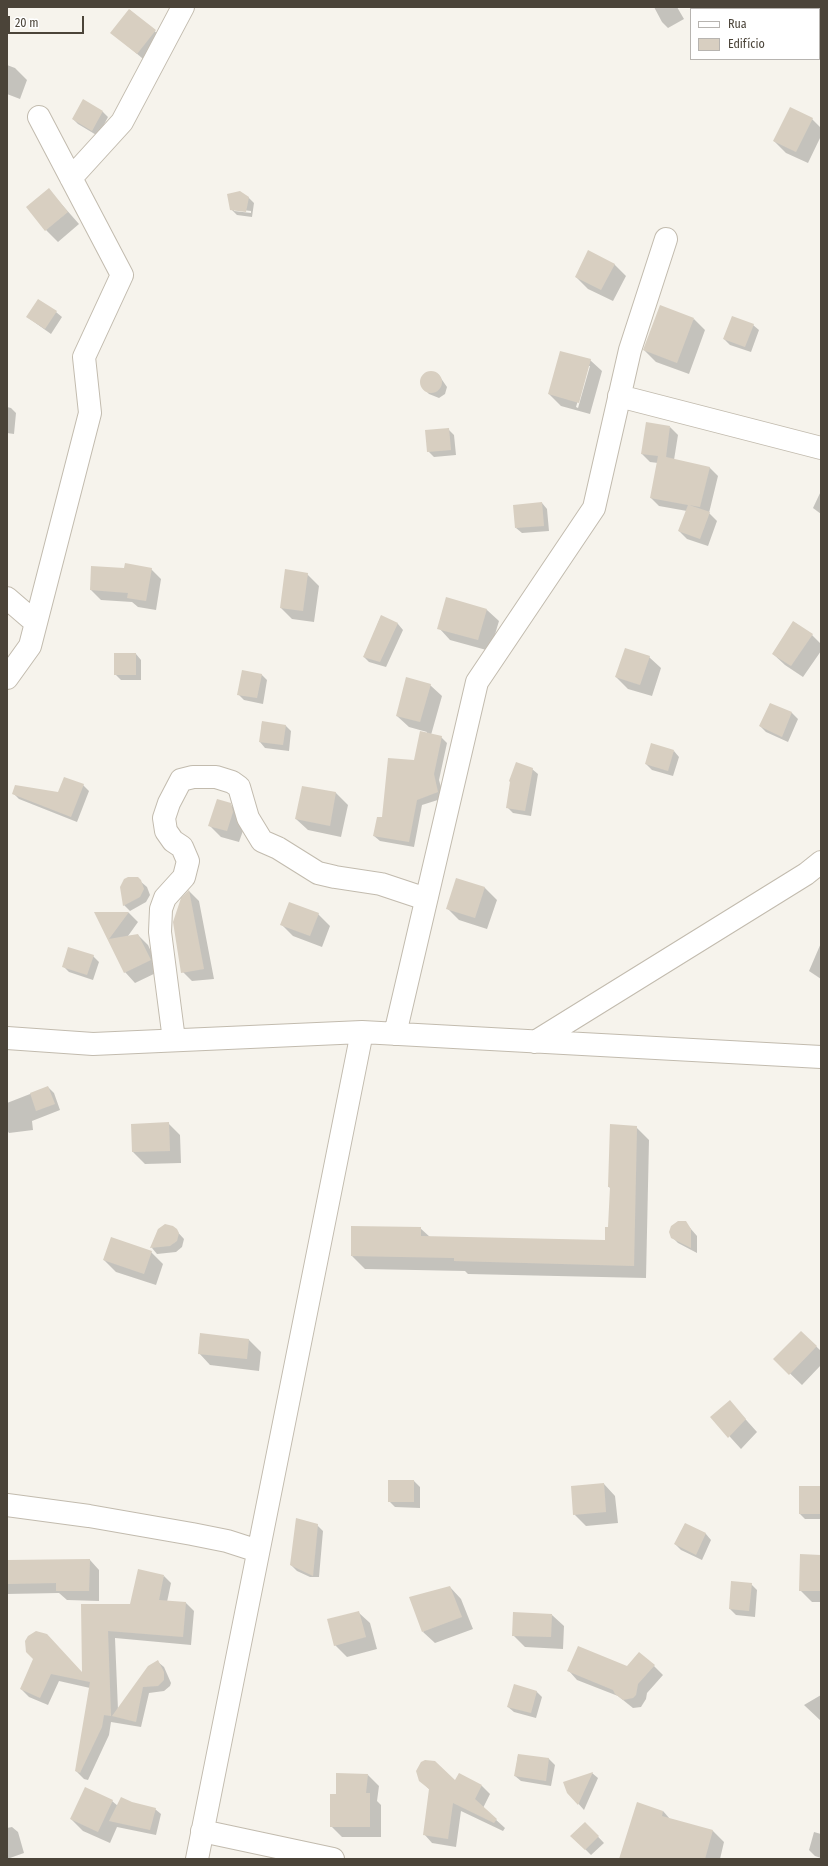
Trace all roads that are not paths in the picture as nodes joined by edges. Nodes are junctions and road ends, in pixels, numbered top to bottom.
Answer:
1 (183, 7) edge
2 (39, 117) dead end
3 (71, 178) junction
4 (666, 239) dead end
5 (619, 396) junction
6 (821, 448) edge
7 (7, 598) edge
8 (36, 623) junction
9 (7, 678) edge
10 (821, 862) edge
11 (427, 897) junction
12 (362, 1032) junction
13 (395, 1034) junction
14 (7, 1038) edge
15 (174, 1040) junction
16 (535, 1042) junction
17 (821, 1057) edge
18 (7, 1505) edge
19 (258, 1551) junction
20 (202, 1831) junction
21 (197, 1859) edge
22 (333, 1859) edge

1 - 3 street
2 - 3 street
3 - 8 street
4 - 5 street
5 - 6 street
5 - 11 street
7 - 8 street
8 - 9 street
10 - 16 street
11 - 13 street
11 - 15 street
12 - 13 street
12 - 15 street
12 - 19 street
13 - 16 street
14 - 15 street
16 - 17 street
18 - 19 street
19 - 20 street
20 - 21 street
20 - 22 street

